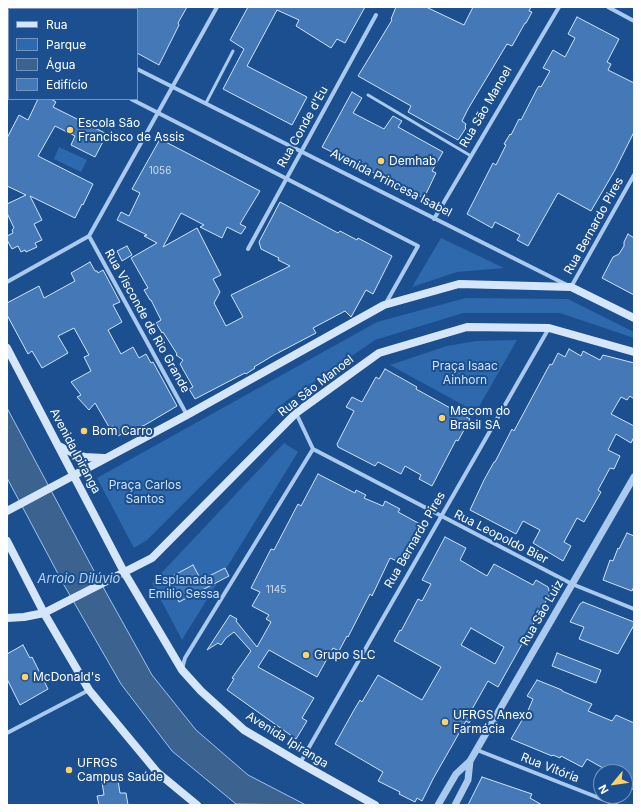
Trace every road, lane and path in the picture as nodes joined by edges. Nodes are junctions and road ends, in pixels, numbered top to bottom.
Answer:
1 (217, 7) edge
2 (559, 7) edge
3 (608, 7) edge
4 (376, 15) dead end
5 (634, 21) edge
6 (233, 51) dead end
7 (138, 69) edge
8 (174, 86) junction
9 (368, 95) dead end
10 (133, 100) edge
11 (206, 103) junction
12 (159, 112) junction
13 (301, 151) junction
14 (471, 156) junction
15 (634, 175) edge
16 (286, 178) junction
17 (434, 219) junction
18 (89, 236) junction
19 (248, 249) dead end
20 (7, 282) edge
21 (571, 287) junction
22 (384, 305) junction
23 (634, 318) edge
24 (549, 328) junction
25 (7, 348) edge
26 (634, 352) edge
27 (296, 413) junction
28 (187, 415) junction
29 (59, 446) junction
30 (313, 449) junction
31 (104, 458) junction
32 (74, 475) junction
33 (634, 477) edge
34 (7, 512) edge
35 (440, 516) junction
36 (7, 541) edge
37 (124, 572) junction
38 (572, 584) junction
39 (634, 609) edge
40 (44, 613) junction
41 (7, 618) edge
42 (182, 670) junction
43 (89, 690) junction
44 (7, 733) edge
45 (476, 750) junction
46 (470, 761) junction
47 (300, 764) junction
48 (197, 805) edge
49 (375, 805) edge
50 (438, 805) edge
51 (456, 805) edge
52 (617, 805) edge

1 - 8 street
2 - 14 street, Rua São Manoel
3 - 5 street
4 - 13 street, Rua Conde d'Eu
6 - 11 lane
7 - 8 street, Avenida Princesa Isabel
8 - 11 street, Avenida Princesa Isabel
8 - 12 street
9 - 14 lane
10 - 12 street
11 - 13 street, Avenida Princesa Isabel
12 - 16 street
12 - 18 street
13 - 16 street, Rua Conde d'Eu
13 - 17 street, Avenida Princesa Isabel
14 - 17 street, Rua São Manoel
15 - 21 street, Rua Bernardo Pires
16 - 19 street, Rua Conde d'Eu
16 - 22 street
17 - 21 street, Avenida Princesa Isabel
18 - 20 street
18 - 28 street, Rua Visconde de Rio Grande
21 - 22 main road
21 - 23 main road, Avenida Princesa Isabel
22 - 28 main road
24 - 26 main road
24 - 27 main road, Rua São Manoel
24 - 35 street, Rua Bernardo Pires
25 - 29 main road, Avenida Ipiranga
27 - 30 street
27 - 37 main road, Rua São Manoel
28 - 31 main road
29 - 31 main road
29 - 32 main road, Avenida Ipiranga
30 - 35 street, Rua Leopoldo Bier
30 - 42 street
31 - 32 main road
32 - 34 main road
32 - 37 main road, Avenida Ipiranga
33 - 38 street, Rua São Luiz
35 - 38 street, Rua Leopoldo Bier
35 - 47 street, Rua Bernardo Pires
36 - 40 main road
37 - 40 main road, Rua São Manoel
37 - 42 main road, Avenida Ipiranga
38 - 39 street, Rua Leopoldo Bier
38 - 45 street, Rua São Luiz
40 - 41 main road, Rua São Manoel
40 - 43 main road
42 - 47 main road, Avenida Ipiranga
43 - 44 street
43 - 48 main road
45 - 46 street, Rua São Luiz
45 - 52 street, Rua Vitória
46 - 50 street, Rua São Luiz
46 - 51 street, Rua São Luiz
47 - 49 main road, Avenida Ipiranga

